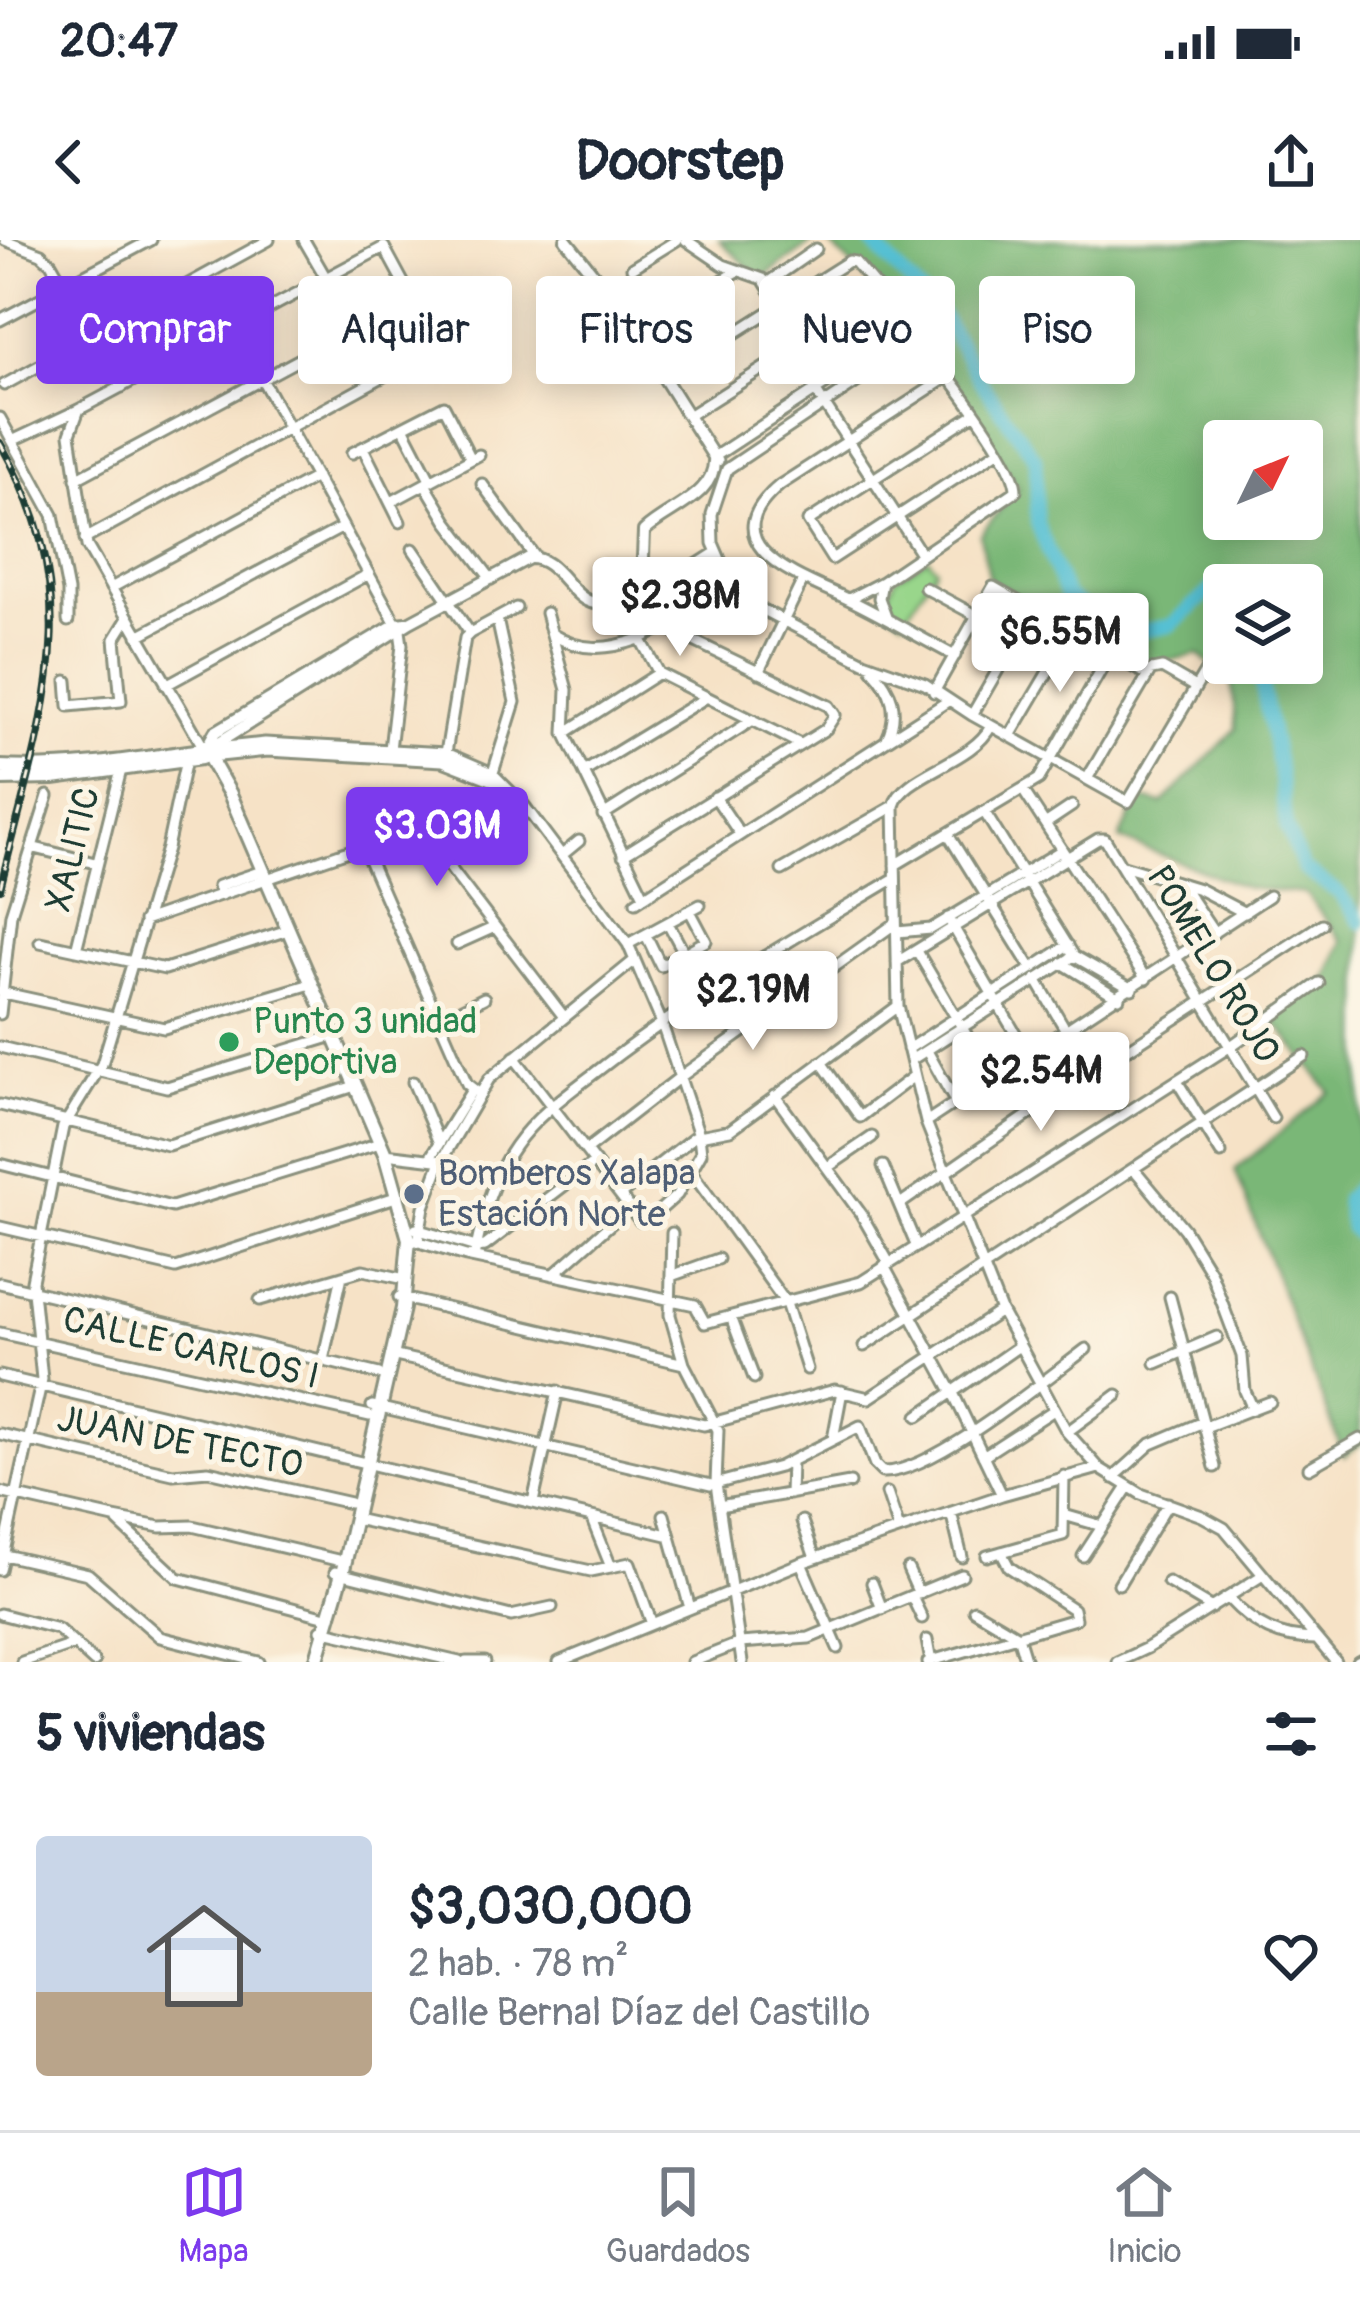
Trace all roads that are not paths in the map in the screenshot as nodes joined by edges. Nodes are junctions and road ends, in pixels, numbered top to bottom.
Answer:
1 (4, 240) edge
2 (28, 240) edge
3 (45, 240) edge
4 (151, 240) edge
5 (269, 240) edge
6 (304, 240) edge
7 (566, 240) edge
8 (677, 240) edge
9 (686, 240) edge
10 (16, 246) junction
11 (378, 246) edge
12 (816, 249) dead end
13 (47, 257) junction
14 (632, 268) dead end
15 (738, 271) junction
16 (58, 276) edge
17 (83, 276) edge
18 (203, 276) edge
19 (325, 276) edge
20 (329, 276) edge
21 (397, 276) edge
22 (595, 276) edge
23 (730, 276) edge
24 (777, 276) edge
25 (827, 276) edge
26 (866, 276) edge
27 (759, 280) edge
28 (36, 301) edge
29 (0, 320) edge
30 (36, 367) edge
31 (759, 371) edge
32 (120, 384) edge
33 (128, 384) edge
34 (254, 384) edge
35 (264, 384) edge
36 (369, 384) edge
37 (668, 384) edge
38 (811, 384) edge
39 (826, 384) edge
40 (851, 384) edge
41 (937, 384) edge
42 (955, 384) edge
43 (4, 385) dead end
44 (122, 387) junction
45 (815, 391) junction
46 (823, 402) junction
47 (78, 410) junction
48 (974, 414) junction
49 (688, 416) junction
50 (0, 418) edge
51 (403, 427) junction
52 (288, 428) junction
53 (14, 440) junction
54 (848, 441) junction
55 (998, 451) junction
56 (714, 458) junction
57 (727, 469) junction
58 (316, 477) junction
59 (76, 479) junction
60 (872, 479) junction
61 (428, 482) junction
62 (482, 484) dead end
63 (700, 491) junction
64 (716, 497) junction
65 (391, 502) junction
66 (896, 516) junction
67 (400, 522) dead end
68 (343, 526) junction
69 (85, 538) junction
70 (413, 549) dead end
71 (715, 554) junction
72 (922, 555) junction
73 (535, 557) junction
74 (369, 574) junction
75 (676, 578) junction
76 (491, 579) junction
77 (803, 580) junction
78 (882, 582) junction
79 (642, 584) junction
80 (111, 588) junction
81 (925, 588) dead end
82 (848, 599) junction
83 (451, 602) junction
84 (516, 608) dead end
85 (1033, 609) junction
86 (546, 613) dead end
87 (761, 613) junction
88 (977, 616) junction
89 (128, 618) junction
90 (497, 619) junction
91 (888, 620) junction
92 (68, 621) dead end
93 (782, 622) junction
94 (402, 626) junction
95 (1072, 631) junction
96 (470, 633) junction
97 (552, 634) junction
98 (138, 636) junction
99 (640, 638) junction
100 (1110, 654) junction
101 (955, 656) junction
102 (864, 662) junction
103 (1151, 670) junction
104 (659, 673) junction
105 (758, 673) junction
106 (1203, 675) edge
107 (903, 679) junction
108 (67, 680) dead end
109 (166, 685) junction
110 (1196, 687) junction
111 (890, 692) junction
112 (934, 692) junction
113 (707, 697) junction
114 (948, 701) junction
115 (894, 709) junction
116 (972, 715) junction
117 (253, 716) junction
118 (753, 720) junction
119 (913, 723) junction
120 (991, 726) junction
121 (565, 733) junction
122 (1010, 736) junction
123 (887, 739) junction
124 (265, 742) junction
125 (800, 744) junction
126 (210, 752) junction
127 (446, 753) junction
128 (389, 754) junction
129 (186, 756) junction
130 (1052, 759) junction
131 (122, 766) junction
132 (0, 767) edge
133 (584, 772) junction
134 (0, 779) edge
135 (494, 779) junction
136 (1087, 779) junction
137 (1024, 790) junction
138 (48, 796) dead end
139 (715, 797) junction
140 (895, 801) junction
141 (1072, 806) dead end
142 (986, 813) junction
143 (603, 815) junction
144 (1046, 824) junction
145 (740, 834) junction
146 (949, 836) junction
147 (579, 841) dead end
148 (363, 846) junction
149 (35, 848) junction
150 (562, 855) junction
151 (623, 855) junction
152 (1064, 855) junction
153 (95, 862) junction
154 (895, 865) junction
155 (1123, 866) junction
156 (782, 870) dead end
157 (264, 875) junction
158 (1026, 877) junction
159 (896, 878) junction
160 (1181, 884) junction
161 (1269, 896) dead end
162 (988, 900) junction
163 (1245, 913) junction
164 (144, 921) junction
165 (668, 923) junction
166 (951, 923) junction
167 (1322, 924) dead end
168 (495, 927) junction
169 (896, 928) junction
170 (288, 930) junction
171 (646, 934) junction
172 (1214, 934) junction
173 (40, 941) dead end
174 (457, 944) dead end
175 (628, 944) junction
176 (76, 950) junction
177 (1071, 950) junction
178 (917, 951) junction
179 (684, 953) junction
180 (765, 956) junction
181 (1178, 957) junction
182 (635, 960) junction
183 (897, 962) junction
184 (130, 963) junction
185 (1062, 963) junction
186 (1034, 974) junction
187 (1145, 979) junction
188 (777, 981) dead end
189 (1319, 983) dead end
190 (310, 984) junction
191 (1132, 989) junction
192 (2, 991) edge
193 (997, 997) junction
194 (484, 998) dead end
195 (1119, 998) junction
196 (1204, 1000) junction
197 (898, 1006) junction
198 (0, 1014) edge
199 (437, 1015) junction
200 (115, 1017) junction
201 (564, 1017) junction
202 (661, 1021) junction
203 (961, 1022) junction
204 (1067, 1032) junction
205 (333, 1036) junction
206 (1231, 1046) junction
207 (0, 1047) edge
208 (927, 1051) junction
209 (909, 1055) junction
210 (1304, 1056) dead end
211 (514, 1057) junction
212 (1029, 1057) junction
213 (821, 1062) junction
214 (99, 1070) junction
215 (914, 1076) junction
216 (680, 1077) junction
217 (993, 1079) junction
218 (1177, 1081) junction
219 (412, 1082) dead end
220 (355, 1086) junction
221 (1256, 1088) junction
222 (476, 1092) junction
223 (775, 1096) junction
224 (1054, 1098) junction
225 (956, 1102) junction
226 (0, 1106) edge
227 (552, 1106) junction
228 (1273, 1118) dead end
229 (65, 1121) junction
230 (926, 1122) junction
231 (1204, 1124) junction
232 (699, 1135) junction
233 (872, 1137) dead end
234 (382, 1148) junction
235 (586, 1150) junction
236 (440, 1153) junction
237 (1221, 1153) dead end
238 (595, 1162) junction
239 (0, 1164) edge
240 (883, 1166) dead end
241 (828, 1167) junction
242 (1134, 1169) junction
243 (947, 1172) junction
244 (692, 1173) junction
245 (53, 1177) junction
246 (620, 1195) junction
247 (399, 1196) junction
248 (900, 1204) junction
249 (630, 1207) junction
250 (963, 1216) junction
251 (0, 1227) edge
252 (672, 1233) dead end
253 (413, 1234) junction
254 (40, 1236) junction
255 (916, 1245) junction
256 (475, 1252) junction
257 (718, 1259) dead end
258 (887, 1264) junction
259 (982, 1267) junction
260 (553, 1275) junction
261 (342, 1276) junction
262 (671, 1276) junction
263 (0, 1283) edge
264 (31, 1291) junction
265 (403, 1291) junction
266 (1170, 1298) dead end
267 (260, 1300) dead end
268 (669, 1300) junction
269 (786, 1303) junction
270 (1001, 1311) junction
271 (909, 1316) junction
272 (731, 1317) junction
273 (0, 1333) edge
274 (1217, 1337) dead end
275 (37, 1341) junction
276 (865, 1346) dead end
277 (1019, 1346) junction
278 (1086, 1349) dead end
279 (1184, 1351) junction
280 (391, 1355) junction
281 (932, 1357) junction
282 (323, 1360) junction
283 (684, 1364) junction
284 (1156, 1364) dead end
285 (807, 1369) dead end
286 (379, 1374) junction
287 (0, 1376) edge
288 (754, 1378) dead end
289 (1040, 1384) junction
290 (40, 1386) junction
291 (558, 1391) junction
292 (842, 1391) junction
293 (953, 1393) junction
294 (1117, 1395) dead end
295 (1270, 1402) dead end
296 (1253, 1409) junction
297 (374, 1410) junction
298 (1054, 1410) junction
299 (918, 1416) dead end
300 (716, 1424) junction
301 (1204, 1425) junction
302 (971, 1431) junction
303 (1066, 1432) junction
304 (0, 1434) edge
305 (1360, 1439) edge
306 (30, 1441) junction
307 (832, 1441) junction
308 (546, 1448) junction
309 (983, 1456) junction
310 (364, 1461) junction
311 (791, 1462) junction
312 (1215, 1467) dead end
313 (1099, 1468) junction
314 (1309, 1468) dead end
315 (1064, 1476) junction
316 (1113, 1478) junction
317 (850, 1483) dead end
318 (716, 1484) junction
319 (1128, 1487) junction
320 (0, 1492) edge
321 (887, 1493) dead end
322 (790, 1494) junction
323 (1002, 1495) junction
324 (16, 1496) junction
325 (533, 1502) junction
326 (350, 1503) junction
327 (1168, 1503) junction
328 (719, 1506) junction
329 (951, 1513) junction
330 (664, 1515) dead end
331 (1064, 1515) junction
332 (591, 1517) junction
333 (113, 1518) junction
334 (355, 1519) junction
335 (802, 1521) dead end
336 (1102, 1526) junction
337 (899, 1529) junction
338 (667, 1535) junction
339 (1001, 1552) junction
340 (2, 1554) edge
341 (987, 1556) dead end
342 (1083, 1556) dead end
343 (815, 1558) junction
344 (962, 1558) dead end
345 (801, 1563) junction
346 (611, 1568) junction
347 (338, 1569) junction
348 (908, 1569) dead end
349 (0, 1570) edge
350 (962, 1575) dead end
351 (1263, 1575) junction
352 (1168, 1582) dead end
353 (872, 1583) dead end
354 (1119, 1584) dead end
355 (731, 1588) junction
356 (915, 1595) junction
357 (1229, 1598) junction
358 (552, 1607) dead end
359 (690, 1608) junction
360 (1212, 1608) junction
361 (882, 1609) junction
362 (974, 1610) dead end
363 (0, 1614) edge
364 (922, 1618) dead end
365 (652, 1624) junction
366 (323, 1629) junction
367 (830, 1629) junction
368 (1018, 1636) junction
369 (1316, 1639) junction
370 (927, 1640) dead end
371 (740, 1643) junction
372 (75, 1644) junction
373 (838, 1648) dead end
374 (22, 1662) edge
375 (94, 1662) edge
376 (259, 1662) edge
377 (316, 1662) edge
378 (462, 1662) edge
379 (485, 1662) edge
380 (559, 1662) edge
381 (692, 1662) edge
382 (742, 1662) edge
383 (930, 1662) edge
384 (1026, 1662) edge
385 (1117, 1662) edge
386 (1336, 1662) edge

1 - 10 street
2 - 10 street
3 - 13 street
4 - 17 street
5 - 18 street
6 - 19 street
7 - 22 street
8 - 14 street
9 - 15 street
10 - 13 street
11 - 20 street
11 - 21 street
12 - 24 street
13 - 16 street
15 - 23 street
15 - 27 street
25 - 26 street
28 - 29 street
30 - 43 street
31 - 49 street
32 - 44 street
33 - 44 street
34 - 59 street
35 - 52 street
36 - 52 street
37 - 49 street
38 - 45 street
39 - 45 street
40 - 46 street
41 - 54 street
42 - 48 street
44 - 47 street
45 - 46 street
45 - 56 street
46 - 54 street
46 - 57 street
47 - 53 street
47 - 59 street
48 - 55 street
48 - 60 street
49 - 56 street
50 - 53 street
51 - 61 street
51 - 61 street
51 - 65 street
52 - 58 street
52 - 69 street
53 - 92 street
54 - 60 street
54 - 77 street
55 - 66 street
55 - 72 street
56 - 57 street
56 - 63 street
57 - 64 street
58 - 68 street
58 - 80 street
59 - 69 street
60 - 66 street
60 - 66 street
61 - 65 street
61 - 76 street
62 - 73 street
63 - 64 street
63 - 79 street
64 - 71 street
65 - 67 street
66 - 72 street
68 - 74 street
68 - 98 street
69 - 80 street
70 - 83 street
71 - 75 street
71 - 87 street
72 - 78 street
73 - 76 street
73 - 79 street
74 - 94 street
74 - 109 street
75 - 79 street
75 - 87 street
76 - 83 street
77 - 82 street
77 - 93 street
78 - 82 street
78 - 91 street
80 - 89 street
81 - 88 street
82 - 91 street
83 - 94 street
83 - 96 street
84 - 90 street
85 - 88 street
85 - 95 street
85 - 116 street
86 - 97 street
87 - 93 street
88 - 101 street
89 - 98 street
89 - 108 street
90 - 96 street
90 - 135 street
91 - 101 street
93 - 102 street
93 - 105 street
94 - 117 street
94 - 128 street
95 - 100 street
95 - 122 street
96 - 127 street
97 - 99 street
97 - 121 street
98 - 109 street
99 - 104 street
99 - 105 street
100 - 103 street
100 - 130 street
101 - 112 street
102 - 107 street
102 - 111 street
103 - 110 street
103 - 136 street
104 - 113 street
104 - 121 street
105 - 125 street
106 - 110 street
107 - 111 street
107 - 112 street
109 - 126 street
110 - 136 street
111 - 115 street
112 - 114 street
113 - 118 street
113 - 133 street
114 - 116 street
114 - 119 street
115 - 119 street
115 - 123 street
116 - 120 street
117 - 124 street
117 - 126 street
118 - 125 street
118 - 143 street
119 - 123 street
120 - 122 street
120 - 140 street
121 - 133 street
122 - 130 street
123 - 145 street
124 - 126 street
124 - 128 street
125 - 139 street
126 - 128 street
126 - 129 main road
126 - 157 main road
127 - 128 street
127 - 135 street
128 - 135 street
129 - 131 main road
129 - 164 street
130 - 136 street
130 - 137 street
131 - 132 main road
131 - 134 main road
131 - 153 street, XALITIC
133 - 143 street
135 - 150 street
137 - 142 street
137 - 144 street
138 - 149 street
139 - 145 street
139 - 151 street
140 - 154 street
140 - 156 street
141 - 144 street
142 - 146 street
142 - 158 street
143 - 151 street
144 - 152 street
145 - 151 street
146 - 154 street
146 - 162 street
147 - 150 street
148 - 157 street
148 - 168 street
148 - 199 street
149 - 153 street
149 - 192 street
150 - 175 street
152 - 155 street, POMELO ROJO
152 - 158 street
152 - 187 street
153 - 176 street, XALITIC
154 - 159 street
155 - 160 street
155 - 181 street, POMELO ROJO
157 - 164 street
157 - 170 main road
158 - 162 street
158 - 177 street
159 - 169 street
159 - 180 street
160 - 163 street
160 - 172 street
161 - 163 street
162 - 166 street
162 - 186 street
163 - 172 street
164 - 184 street
165 - 171 street
165 - 179 street
165 - 179 street
166 - 169 street
166 - 178 street
166 - 193 street
167 - 196 street
168 - 174 street
168 - 201 street
169 - 183 street
169 - 216 street
170 - 184 street
170 - 190 main road
171 - 175 street
171 - 179 street
172 - 181 street
173 - 176 street
175 - 182 street
176 - 184 street
177 - 185 street
177 - 186 street
177 - 191 street
178 - 183 street
178 - 203 street
180 - 188 street
180 - 202 street
181 - 187 street
181 - 196 street, POMELO ROJO
182 - 201 street
182 - 202 street
183 - 197 street
184 - 200 street
185 - 186 street
185 - 195 street
186 - 193 street
186 - 204 street
187 - 191 street
189 - 206 street
190 - 200 street
190 - 205 main road
191 - 195 street
192 - 198 street
192 - 200 street
193 - 203 street
193 - 212 street
194 - 199 street
195 - 204 street
196 - 206 street, POMELO ROJO
196 - 224 street
197 - 209 street
197 - 213 street
199 - 222 street
200 - 214 street
201 - 211 street
202 - 216 street
202 - 227 street
203 - 208 street
203 - 209 street
203 - 217 street
204 - 212 street
205 - 214 street
205 - 220 main road
206 - 218 street
206 - 221 street, POMELO ROJO
207 - 214 street
208 - 209 street
208 - 225 street
209 - 215 street
210 - 221 street
211 - 222 street
211 - 227 street
212 - 217 street
212 - 224 street
213 - 215 street
213 - 223 street
214 - 229 street
215 - 230 street
216 - 232 street
216 - 235 street
217 - 225 street
218 - 231 street
218 - 250 street
219 - 236 street
220 - 229 street
220 - 234 main road
221 - 228 street, POMELO ROJO
221 - 231 street
222 - 236 street
223 - 232 street
223 - 241 street
224 - 243 street
225 - 230 street
226 - 229 street
227 - 235 street
227 - 256 street
229 - 245 street
230 - 243 street
231 - 237 street
231 - 242 street
232 - 244 street
232 - 246 street
233 - 241 street
234 - 236 street
234 - 245 street
234 - 247 main road
235 - 238 street
236 - 253 street
238 - 246 street
238 - 256 street
239 - 245 street
240 - 248 street
241 - 258 street
242 - 259 street
242 - 296 street
243 - 248 street
243 - 250 street
244 - 249 street
244 - 269 street
245 - 254 street
246 - 249 street
247 - 253 main road
247 - 254 street
248 - 255 street
249 - 260 street
250 - 255 street
250 - 259 street
251 - 254 street
252 - 262 street
253 - 256 street
253 - 265 main road
254 - 264 street
255 - 258 street
256 - 260 street
257 - 262 street
258 - 269 street
258 - 271 street
259 - 270 street
259 - 271 street
260 - 268 street
261 - 265 street
261 - 267 street
261 - 282 street
262 - 268 street
263 - 264 street
264 - 275 street
264 - 282 street
265 - 280 main road
265 - 283 street
265 - 286 main road
266 - 279 street
268 - 272 street
268 - 283 street
269 - 272 street
269 - 285 street
270 - 277 street
270 - 281 street
271 - 276 street
271 - 281 street
272 - 288 street
273 - 275 street, CALLE CARLOS I
274 - 279 street
275 - 290 street
275 - 297 street, CALLE CARLOS I
277 - 289 street
277 - 293 street
278 - 289 street
279 - 284 street
279 - 301 street
280 - 291 street
280 - 297 main road
281 - 292 street
281 - 293 street
282 - 286 street
283 - 300 street
286 - 297 main road
287 - 290 street
289 - 298 street
289 - 302 street
290 - 306 street
290 - 310 street
291 - 300 street
291 - 308 street
292 - 300 street
292 - 307 street
293 - 299 street
293 - 302 street
294 - 303 street
295 - 296 street
296 - 301 street
297 - 308 street, CALLE CARLOS I
297 - 310 main road
298 - 303 street
298 - 309 street
300 - 318 street
301 - 312 street
301 - 316 street
302 - 307 street
302 - 309 street
303 - 313 street
304 - 306 street, JUAN DE TECTO
305 - 314 street
306 - 324 street
306 - 326 street, JUAN DE TECTO
307 - 311 street
308 - 318 street, CALLE CARLOS I
308 - 325 street
309 - 323 street
310 - 325 street
310 - 326 main road
310 - 334 main road
311 - 318 street
311 - 322 street
313 - 315 street
313 - 316 street
315 - 323 street
315 - 331 street
316 - 319 street
317 - 322 street
318 - 328 street
319 - 327 street
319 - 336 street
320 - 324 street
321 - 337 street
322 - 328 street
323 - 329 street
324 - 333 street
324 - 340 street
325 - 332 street
326 - 347 main road
327 - 351 street
327 - 354 street
328 - 355 street
329 - 337 street
329 - 344 street
330 - 338 street
331 - 336 street
331 - 339 street
332 - 338 street
332 - 346 street
333 - 347 street
333 - 366 street
334 - 346 street
334 - 347 main road
335 - 343 street
336 - 342 street
337 - 343 street
338 - 359 street
339 - 341 street
339 - 368 street
340 - 349 street
340 - 376 street
343 - 345 street
345 - 355 street
345 - 367 street
346 - 365 street
347 - 358 street
347 - 366 main road
348 - 356 street
350 - 356 street
351 - 357 street
351 - 369 street
352 - 360 street
353 - 361 street
355 - 359 street
355 - 371 street
356 - 361 street
356 - 364 street
357 - 360 street
357 - 369 street
359 - 365 street
360 - 385 street
361 - 367 street
362 - 368 street
363 - 372 street
365 - 380 street
366 - 377 main road
366 - 378 street
367 - 371 street
367 - 373 street
368 - 383 street
368 - 384 street
369 - 386 street
370 - 383 street
371 - 381 street
371 - 382 street
372 - 374 street
372 - 375 street
378 - 379 street

